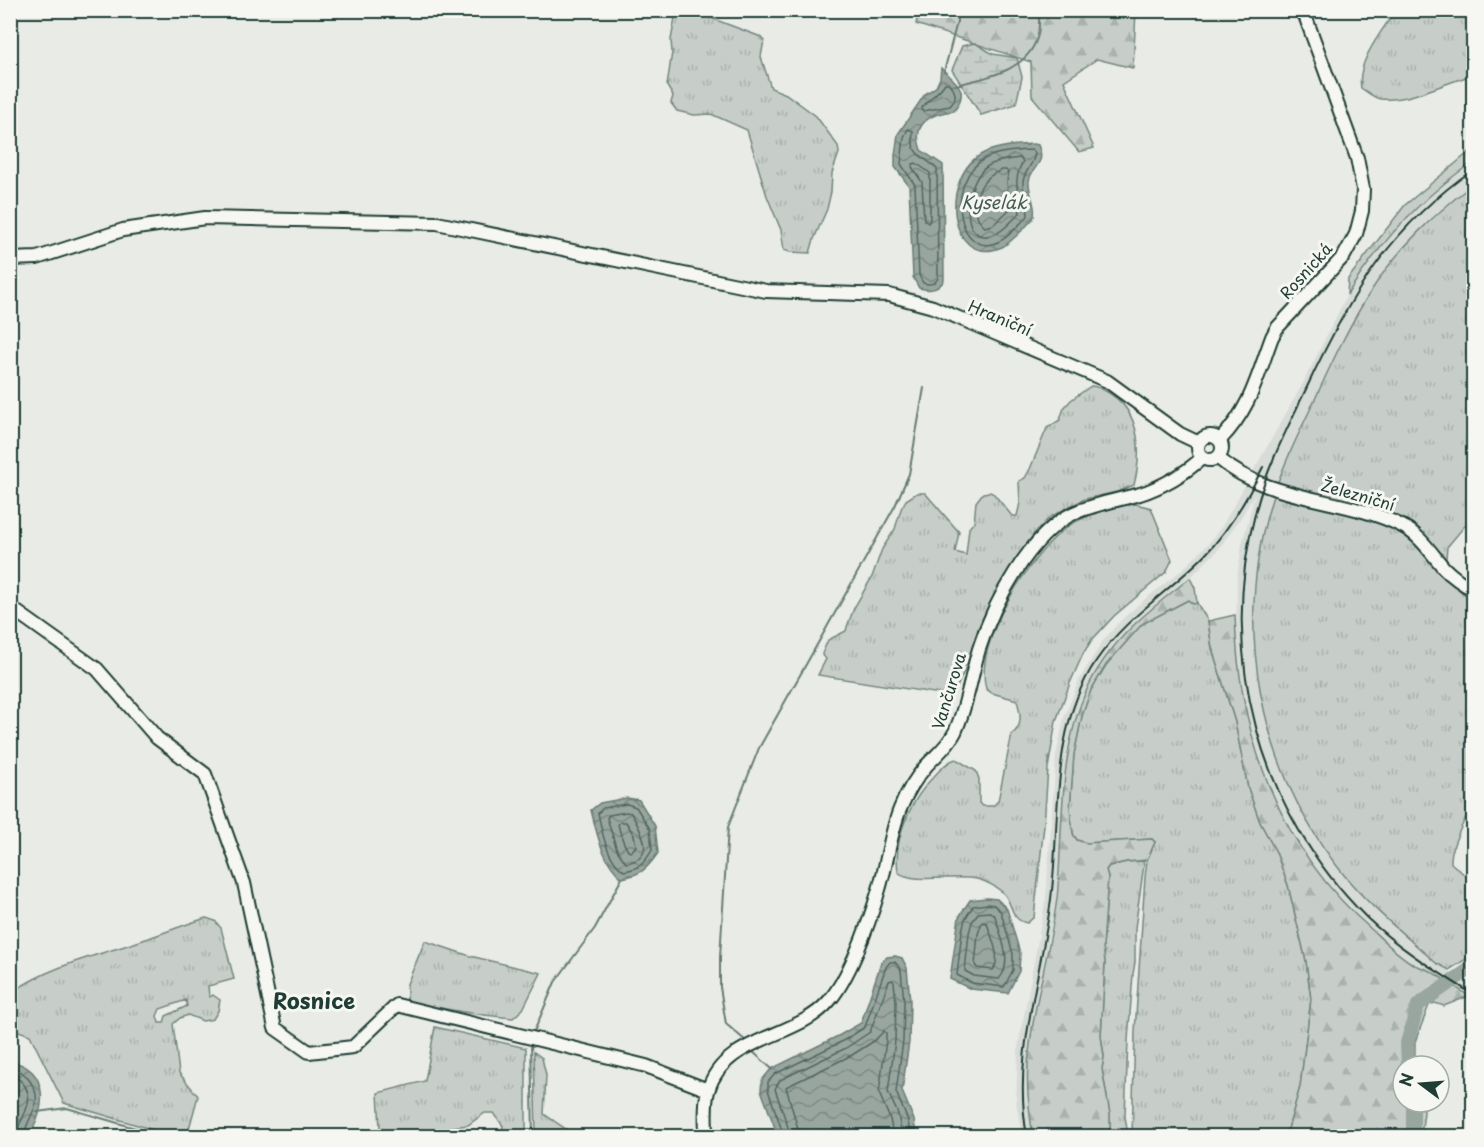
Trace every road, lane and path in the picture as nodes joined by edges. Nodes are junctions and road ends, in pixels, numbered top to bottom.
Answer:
1 (1303, 10) edge
2 (10, 259) edge
3 (1220, 440) junction
4 (1199, 443) junction
5 (1203, 457) junction
6 (1218, 458) junction
7 (1473, 590) edge
8 (10, 607) edge
9 (708, 1090) junction
10 (705, 1137) edge

1 - 3 street, Rosnická
2 - 4 street, Hraniční
3 - 4 street
3 - 6 street
4 - 5 street
5 - 6 street
5 - 9 street, Vančurova
6 - 7 street, Železniční
8 - 9 street
9 - 10 street, Vančurova

